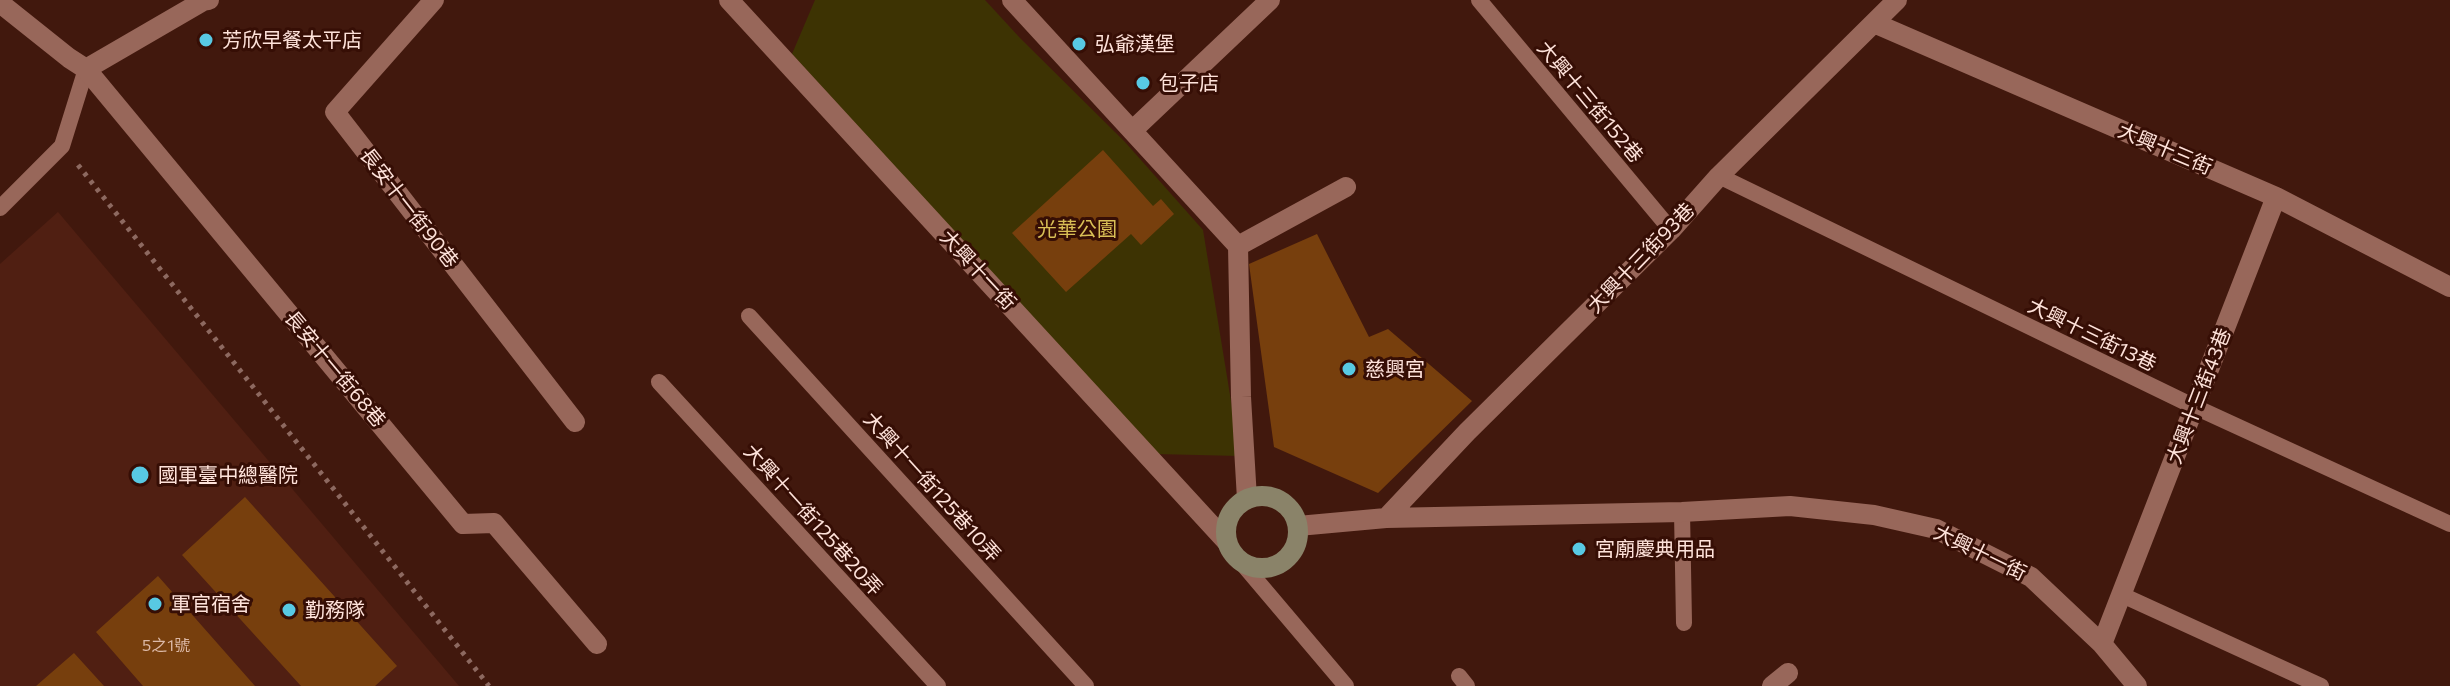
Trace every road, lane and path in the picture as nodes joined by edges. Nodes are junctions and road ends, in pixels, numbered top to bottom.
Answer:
1 (205, 0) edge
2 (434, 0) edge
3 (729, 0) edge
4 (1012, 0) edge
5 (1270, 0) edge
6 (1479, 0) edge
7 (1897, 0) edge
8 (0, 3) edge
9 (1874, 23) junction
10 (86, 69) junction
11 (1133, 130) junction
12 (62, 146) junction
13 (1719, 176) junction
14 (1346, 187) dead end
15 (2276, 197) junction
16 (0, 208) edge
17 (1671, 230) junction
18 (1238, 246) junction
19 (2450, 287) edge
20 (749, 316) dead end
21 (659, 382) dead end
22 (2195, 407) junction
23 (575, 422) dead end
24 (1247, 499) junction
25 (1682, 512) junction
26 (1386, 518) junction
27 (2450, 524) edge
28 (1298, 526) junction
29 (1226, 541) junction
30 (1241, 562) junction
31 (2122, 595) junction
32 (1684, 623) dead end
33 (597, 644) dead end
34 (2102, 644) junction
35 (489, 686) edge
36 (938, 686) edge
37 (1086, 686) edge
38 (1346, 686) edge
39 (2137, 686) edge
40 (2321, 686) edge

1 - 10 street
2 - 23 street, 長安十一街90巷
3 - 29 street, 大興十一街
4 - 11 street
5 - 11 street
6 - 17 lane, 大興十三街152巷
7 - 9 street, 大興十三街93巷
8 - 10 street
9 - 13 street, 大興十三街93巷
9 - 15 street, 大興十三街
10 - 12 lane
10 - 33 street, 長安十一街68巷
11 - 18 street
12 - 16 lane
12 - 35 path
13 - 17 street, 大興十三街93巷
13 - 22 lane, 大興十三街13巷
14 - 18 street
15 - 19 street, 大興十三街
15 - 22 street, 大興十三街43巷
17 - 26 street, 大興十三街93巷
18 - 24 street
20 - 37 lane, 大興十一街125巷10弄
21 - 36 lane, 大興十一街125巷20弄
22 - 27 lane, 大興十三街13巷
22 - 31 street, 大興十三街43巷
24 - 28 street
24 - 29 street
25 - 26 street, 大興十一街
25 - 32 lane
25 - 34 street, 大興十一街
26 - 28 street, 大興十一街
28 - 30 street
29 - 30 street
30 - 38 lane
31 - 34 street, 大興十三街43巷
31 - 40 lane
34 - 39 street, 大興十一街

